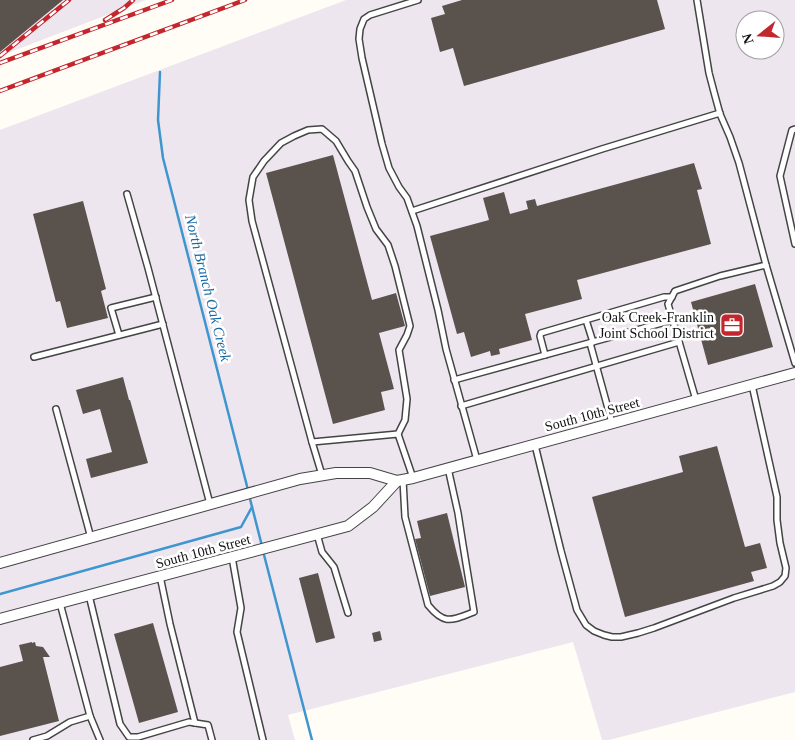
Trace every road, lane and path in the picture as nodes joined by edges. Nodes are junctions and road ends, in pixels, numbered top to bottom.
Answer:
1 (418, 0) edge
2 (697, 0) edge
3 (720, 113) junction
4 (795, 129) edge
5 (127, 194) dead end
6 (412, 211) junction
7 (795, 244) edge
8 (766, 265) junction
9 (156, 297) junction
10 (672, 297) junction
11 (586, 320) junction
12 (673, 320) junction
13 (163, 324) junction
14 (119, 336) junction
15 (679, 342) junction
16 (591, 343) junction
17 (545, 355) junction
18 (34, 357) dead end
19 (795, 363) edge
20 (596, 366) junction
21 (795, 373) edge
22 (454, 380) junction
23 (752, 385) junction
24 (696, 400) junction
25 (461, 406) junction
26 (56, 409) dead end
27 (612, 423) junction
28 (398, 434) junction
29 (312, 442) junction
30 (535, 444) junction
31 (476, 460) junction
32 (448, 468) junction
33 (322, 476) junction
34 (404, 479) junction
35 (210, 505) junction
36 (316, 534) junction
37 (91, 538) junction
38 (232, 557) junction
39 (0, 563) edge
40 (160, 576) junction
41 (89, 596) junction
42 (60, 603) junction
43 (348, 613) dead end
44 (0, 619) edge
45 (90, 716) junction
46 (195, 723) junction
47 (33, 740) edge
48 (100, 740) edge
49 (212, 740) edge
50 (263, 740) edge

1 - 6 lane
2 - 3 lane
3 - 6 lane
3 - 8 lane
4 - 7 lane
5 - 9 lane
6 - 22 lane
8 - 10 lane
8 - 19 lane
9 - 13 lane
9 - 14 lane
10 - 11 lane
10 - 12 lane
11 - 16 lane
11 - 17 lane
12 - 15 lane
12 - 16 lane
13 - 14 lane
13 - 35 lane
14 - 18 lane
15 - 20 lane
15 - 24 lane
16 - 17 lane
16 - 20 lane
17 - 22 lane
20 - 25 lane
20 - 27 lane
21 - 23 street, South 10th Street
22 - 25 lane
23 - 24 street, South 10th Street
23 - 30 lane
24 - 27 street, South 10th Street
25 - 31 lane
26 - 37 lane
27 - 30 street, South 10th Street
28 - 29 lane
28 - 29 lane
28 - 34 lane
29 - 33 lane
30 - 31 street, South 10th Street
31 - 32 street, South 10th Street
32 - 34 street, South 10th Street
32 - 34 lane
33 - 34 street
33 - 35 street
34 - 36 street, South 10th Street
35 - 37 street
36 - 38 street, South 10th Street
36 - 43 lane
37 - 39 street
38 - 40 street, South 10th Street
38 - 50 lane
40 - 41 street, South 10th Street
40 - 46 lane
41 - 42 street, South 10th Street
41 - 46 lane
42 - 44 street, South 10th Street
42 - 45 lane
45 - 47 lane
45 - 48 lane
46 - 49 lane

